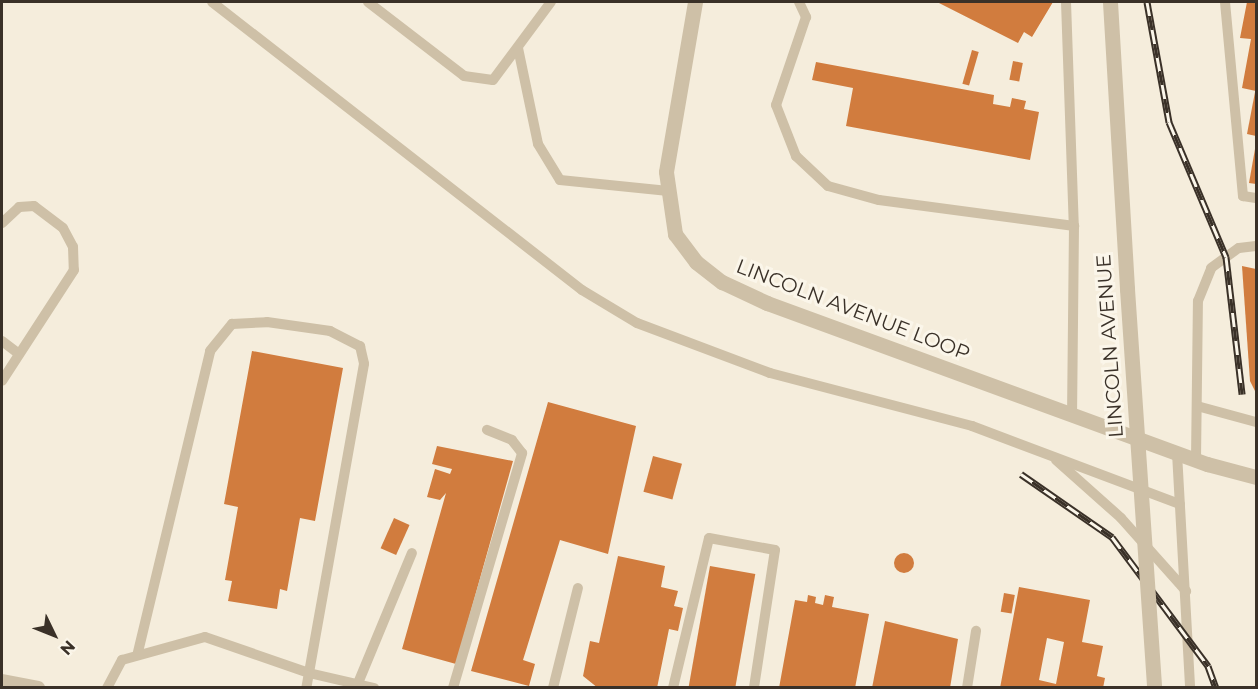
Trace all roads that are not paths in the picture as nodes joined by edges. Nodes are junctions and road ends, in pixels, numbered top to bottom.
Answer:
1 (212, 2) edge
2 (368, 2) edge
3 (551, 2) edge
4 (694, 2) edge
5 (799, 2) edge
6 (1066, 2) edge
7 (1110, 2) edge
8 (1225, 2) edge
9 (518, 48) junction
10 (668, 191) junction
11 (1257, 198) edge
12 (2, 223) edge
13 (1074, 226) junction
14 (1257, 246) edge
15 (2, 341) edge
16 (19, 354) junction
17 (2, 381) edge
18 (1197, 406) junction
19 (1072, 414) junction
20 (1257, 422) edge
21 (487, 430) dead end
22 (1177, 453) junction
23 (1051, 456) junction
24 (1196, 460) junction
25 (1257, 477) edge
26 (1180, 504) junction
27 (412, 553) dead end
28 (578, 588) dead end
29 (1186, 591) junction
30 (976, 631) dead end
31 (138, 652) junction
32 (309, 673) junction
33 (2, 681) edge
34 (357, 686) edge
35 (37, 687) edge
36 (107, 687) edge
37 (306, 687) edge
38 (374, 687) edge
39 (453, 687) edge
40 (553, 687) edge
41 (673, 687) edge
42 (754, 687) edge
43 (967, 687) edge
44 (1154, 687) edge
45 (1190, 687) edge

1 - 23 lane
2 - 9 lane
3 - 9 lane
4 - 10 street, LINCOLN AVENUE LOOP
5 - 13 lane
6 - 13 lane
7 - 44 street, LINCOLN AVENUE, bridge
8 - 11 lane
9 - 10 lane
10 - 19 street, LINCOLN AVENUE LOOP
12 - 16 lane
13 - 19 lane
14 - 18 lane
15 - 16 lane
16 - 17 lane
18 - 20 lane
18 - 24 lane
19 - 22 street, LINCOLN AVENUE LOOP
21 - 39 lane
22 - 24 street, LINCOLN AVENUE LOOP
22 - 26 lane
23 - 26 lane
23 - 29 lane
24 - 25 street, LINCOLN AVENUE LOOP
26 - 29 lane
27 - 34 lane
28 - 40 lane
29 - 45 lane
30 - 43 lane
31 - 32 lane
31 - 32 lane
31 - 36 lane
32 - 34 lane
32 - 37 lane
33 - 35 street
34 - 38 lane
41 - 42 lane

